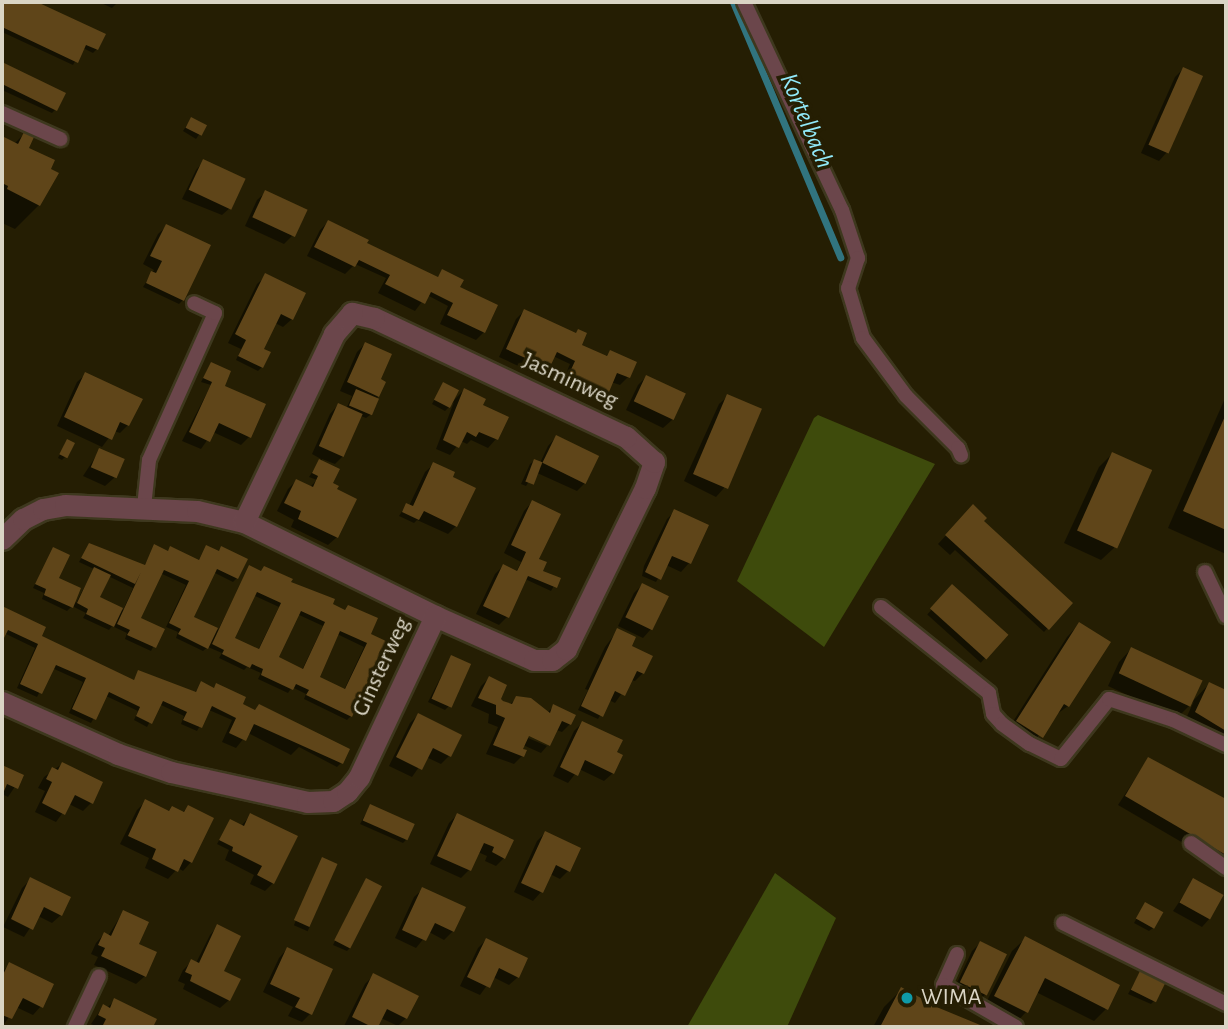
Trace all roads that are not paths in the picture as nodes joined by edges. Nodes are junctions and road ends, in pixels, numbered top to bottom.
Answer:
1 (744, 2) edge
2 (2, 113) edge
3 (60, 139) dead end
4 (194, 303) dead end
5 (961, 455) dead end
6 (144, 507) junction
7 (244, 522) junction
8 (2, 539) edge
9 (1205, 572) dead end
10 (881, 607) dead end
11 (435, 616) junction
12 (1226, 616) edge
13 (2, 702) edge
14 (1226, 745) edge
15 (1191, 843) dead end
16 (1226, 868) edge
17 (1063, 923) dead end
18 (957, 954) dead end
19 (99, 976) dead end
20 (1226, 1004) edge
21 (75, 1027) edge
22 (1016, 1027) edge

1 - 5 lane
2 - 3 lane
4 - 6 lane
6 - 7 street, Ginsterweg
6 - 8 street, Ginsterweg
7 - 11 street, Ginsterweg
7 - 11 street, Jasminweg
9 - 12 lane
10 - 14 lane
11 - 13 street, Ginsterweg
15 - 16 lane
17 - 20 lane
18 - 22 lane
19 - 21 lane

